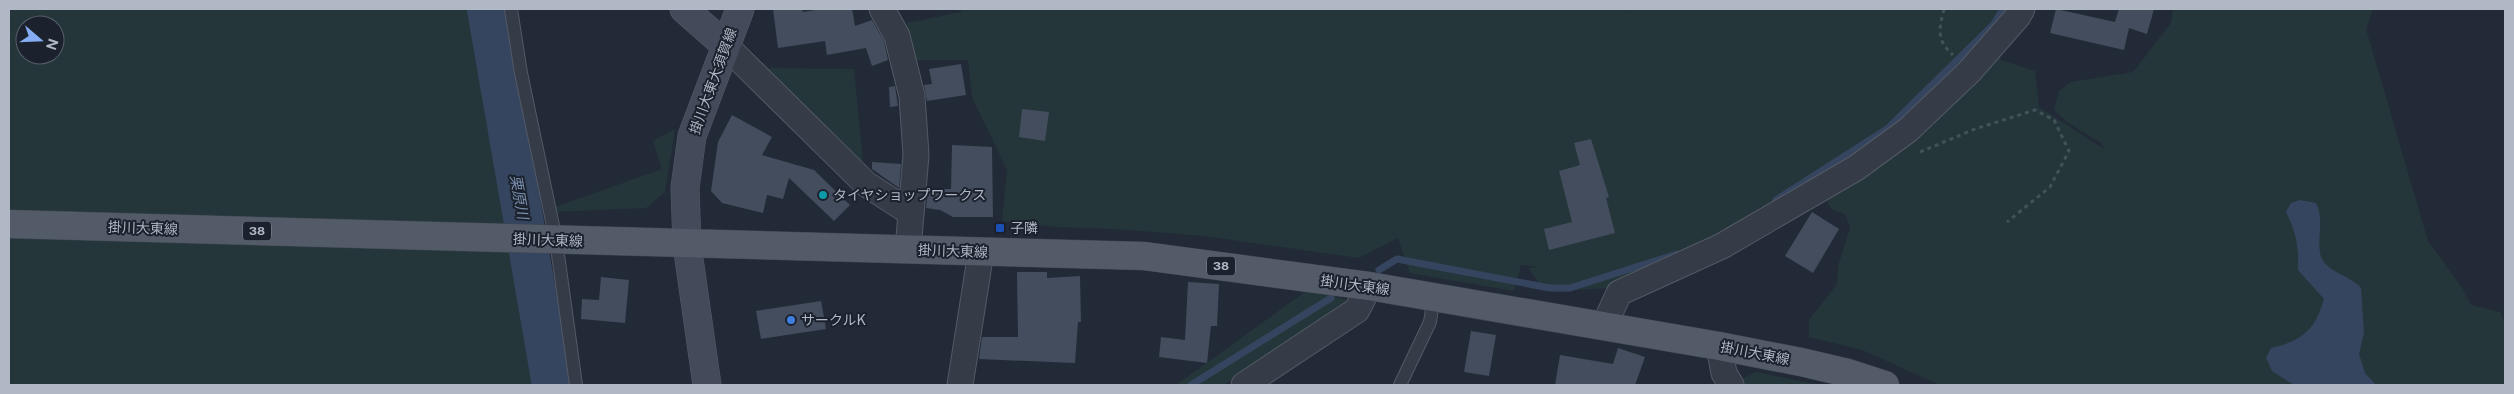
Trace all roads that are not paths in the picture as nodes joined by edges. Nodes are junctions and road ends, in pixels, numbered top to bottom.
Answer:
1 (511, 9) edge
2 (684, 9) edge
3 (740, 9) edge
4 (882, 9) edge
5 (2022, 9) edge
6 (725, 45) junction
7 (911, 213) junction
8 (9, 224) edge
9 (551, 240) junction
10 (687, 245) junction
11 (908, 249) junction
12 (981, 252) junction
13 (1369, 286) junction
14 (1434, 297) junction
15 (1604, 326) junction
16 (1719, 346) junction
17 (576, 385) edge
18 (706, 385) edge
19 (960, 385) edge
20 (1244, 385) edge
21 (1400, 385) edge
22 (1731, 385) edge
23 (1885, 385) edge

1 - 9 lane
2 - 6 main road
3 - 6 main road, 掛川大東大須賀線
4 - 7 street
5 - 15 street
6 - 7 street
6 - 10 main road, 掛川大東大須賀線
7 - 11 street
8 - 9 main road, 掛川大東線 / 38
9 - 10 main road, 掛川大東線 / 38
9 - 17 lane
10 - 11 main road, 掛川大東線 / 38
10 - 18 main road, 掛川大東大須賀線
11 - 12 main road, 掛川大東線 / 38
12 - 13 main road, 掛川大東線 / 38
12 - 19 street
13 - 14 main road, 掛川大東線 / 38
13 - 20 street
14 - 15 main road, 掛川大東線 / 38
14 - 21 lane
15 - 16 main road, 掛川大東線 / 38
16 - 22 street
16 - 23 main road, 掛川大東線 / 38

